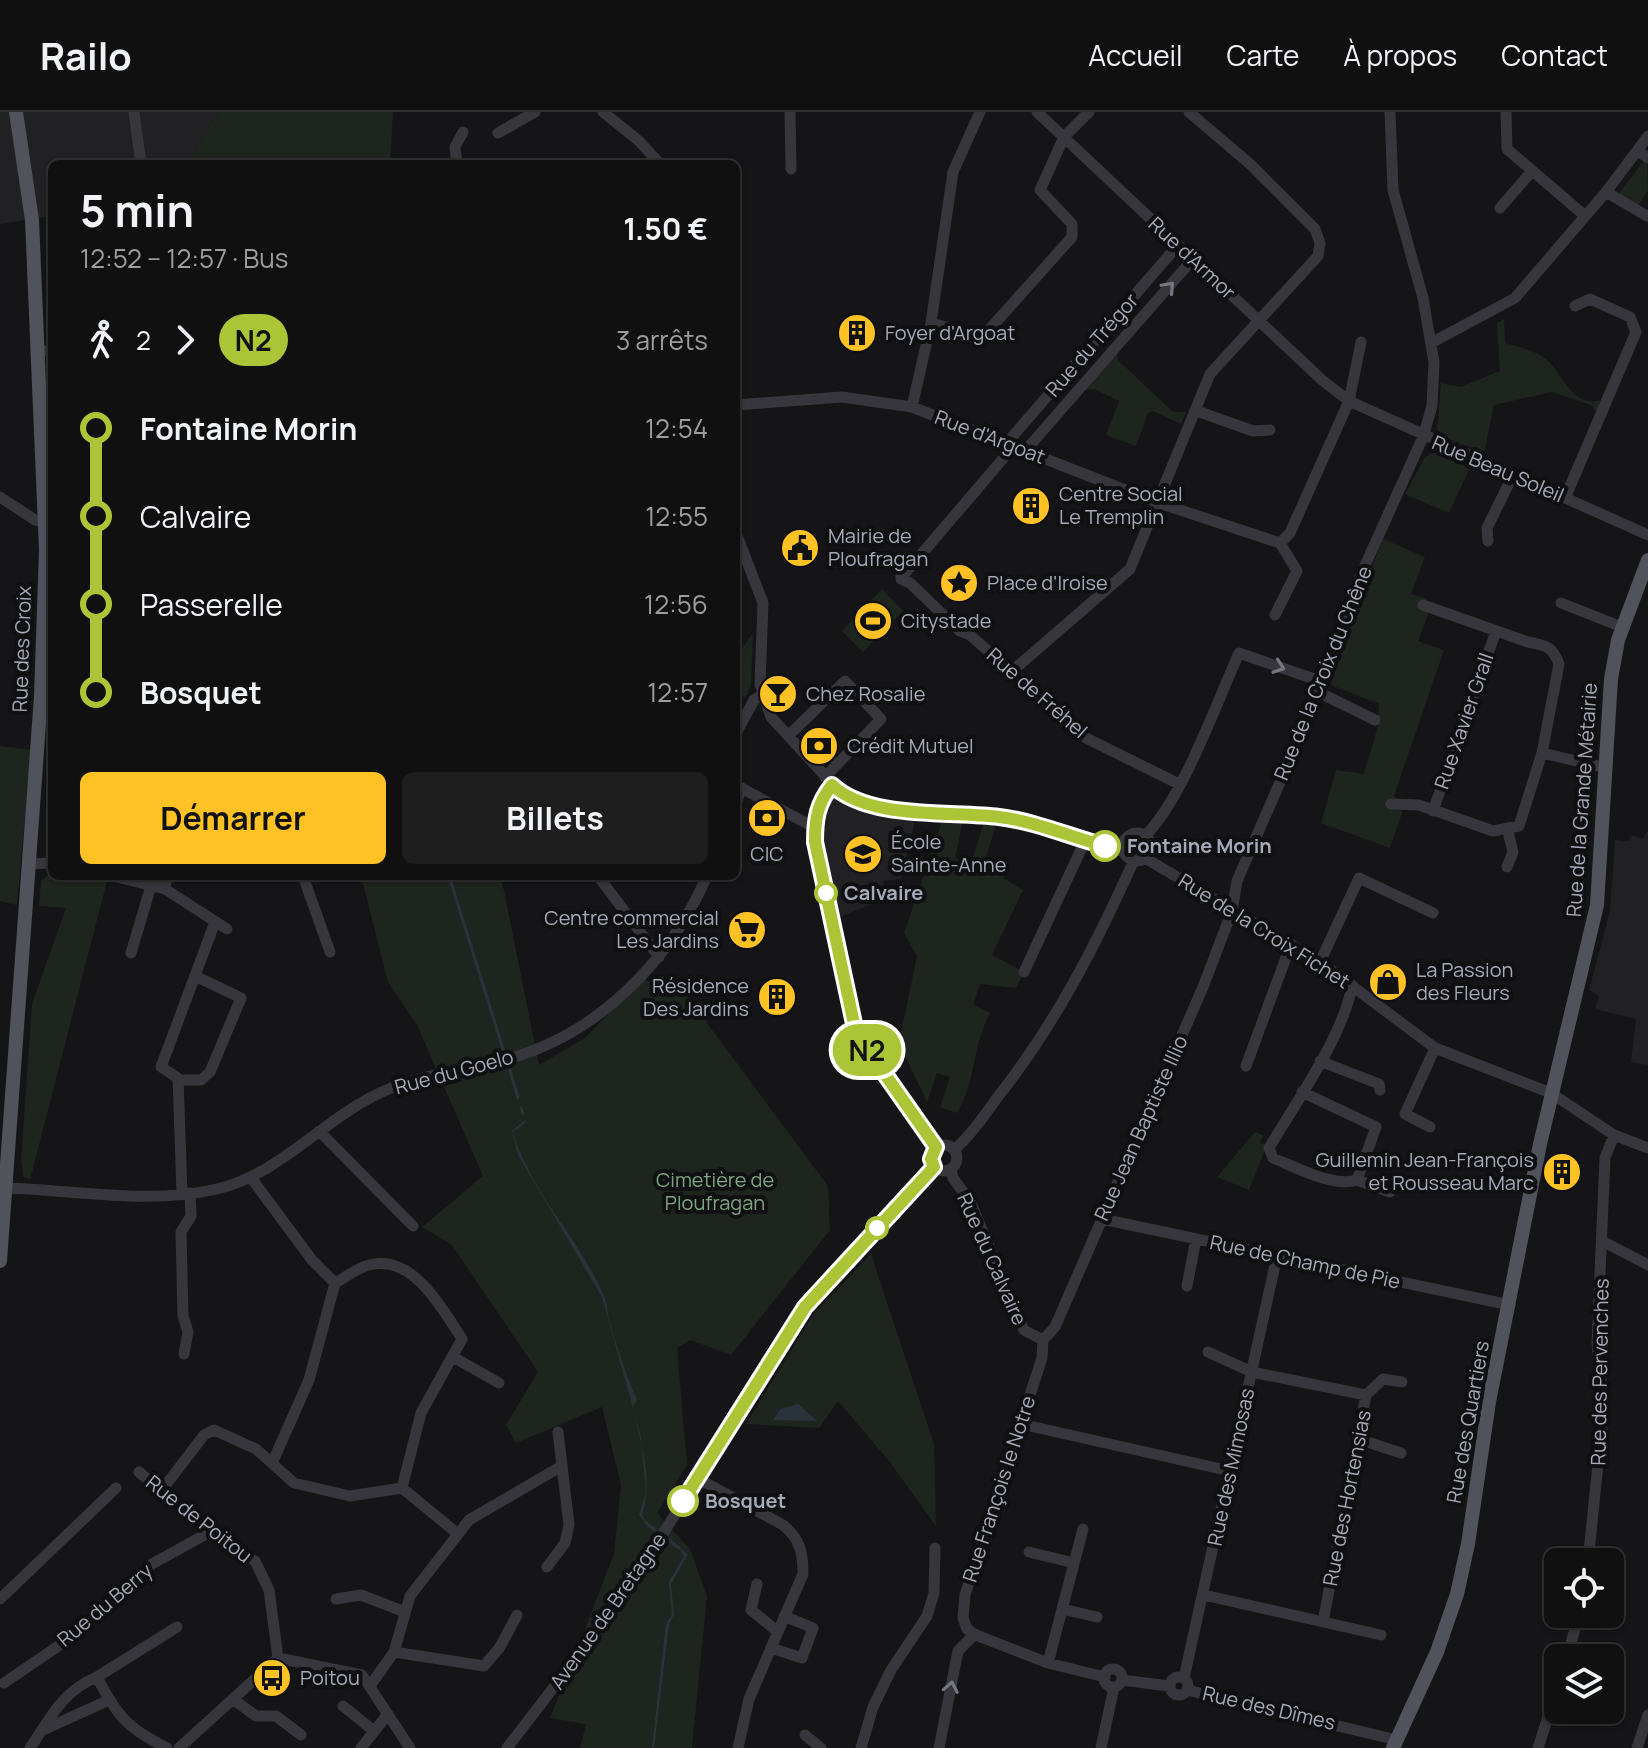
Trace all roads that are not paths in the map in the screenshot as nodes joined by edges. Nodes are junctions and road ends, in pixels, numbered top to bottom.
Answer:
1 (16, 112) edge
2 (134, 112) edge
3 (535, 112) edge
4 (603, 112) edge
5 (790, 112) edge
6 (980, 112) edge
7 (1037, 112) edge
8 (1089, 112) edge
9 (1189, 112) edge
10 (1390, 112) edge
11 (1506, 112) edge
12 (463, 132) dead end
13 (498, 133) dead end
14 (1648, 136) edge
15 (1064, 137) junction
16 (1643, 154) edge
17 (140, 160) edge
18 (457, 160) edge
19 (656, 160) edge
20 (791, 169) dead end
21 (1532, 171) junction
22 (1606, 192) junction
23 (1500, 208) dead end
24 (1585, 216) junction
25 (1647, 216) edge
26 (1178, 245) junction
27 (1193, 259) junction
28 (1575, 306) dead end
29 (1258, 320) junction
30 (931, 323) junction
31 (1361, 342) dead end
32 (1431, 343) junction
33 (36, 351) junction
34 (48, 351) edge
35 (1349, 401) junction
36 (740, 405) edge
37 (912, 407) junction
38 (1197, 411) junction
39 (1270, 430) dead end
40 (1423, 437) junction
41 (1009, 446) junction
42 (1025, 451) junction
43 (1513, 475) junction
44 (0, 497) edge
45 (1565, 498) junction
46 (1156, 502) junction
47 (46, 523) junction
48 (1648, 535) edge
49 (48, 541) edge
50 (1488, 541) dead end
51 (740, 543) edge
52 (1280, 543) junction
53 (1648, 560) edge
54 (48, 566) edge
55 (908, 577) joint
56 (1561, 603) dead end
57 (1423, 605) dead end
58 (1275, 615) dead end
59 (1622, 627) junction
60 (1496, 631) junction
61 (1011, 672) junction
62 (1318, 686) junction
63 (763, 694) junction
64 (1375, 720) dead end
65 (740, 726) edge
66 (788, 736) junction
67 (1542, 753) junction
68 (1607, 768) junction
69 (828, 781) junction
70 (1179, 784) junction
71 (740, 787) edge
72 (1391, 804) dead end
73 (1433, 811) junction
74 (815, 828) junction
75 (1507, 828) junction
76 (1145, 836) junction
77 (1085, 841) junction
78 (1135, 857) junction
79 (48, 863) edge
80 (29, 864) junction
81 (1507, 867) dead end
82 (128, 880) edge
83 (304, 880) edge
84 (601, 880) edge
85 (705, 880) edge
86 (166, 882) edge
87 (151, 886) junction
88 (1232, 911) junction
89 (1433, 913) dead end
90 (215, 922) junction
91 (227, 929) dead end
92 (1291, 944) junction
93 (330, 952) dead end
94 (131, 953) dead end
95 (659, 957) junction
96 (1320, 962) junction
97 (1024, 972) dead end
98 (195, 976) junction
99 (1352, 985) junction
100 (1435, 1048) junction
101 (1320, 1061) junction
102 (1246, 1066) dead end
103 (178, 1080) junction
104 (1380, 1090) dead end
105 (1302, 1092) junction
106 (1551, 1093) junction
107 (1430, 1127) dead end
108 (319, 1131) junction
109 (1614, 1135) junction
110 (936, 1147) junction
111 (1648, 1148) edge
112 (954, 1150) junction
113 (934, 1167) junction
114 (951, 1169) junction
115 (252, 1179) junction
116 (1357, 1180) junction
117 (5, 1188) junction
118 (1390, 1192) dead end
119 (186, 1193) junction
120 (1102, 1219) junction
121 (413, 1226) dead end
122 (1196, 1239) junction
123 (1604, 1242) junction
124 (1277, 1256) junction
125 (0, 1261) edge
126 (1648, 1265) edge
127 (335, 1283) junction
128 (1187, 1286) dead end
129 (1510, 1305) junction
130 (1043, 1340) junction
131 (1208, 1352) dead end
132 (184, 1354) dead end
133 (453, 1357) junction
134 (1252, 1372) junction
135 (1402, 1382) dead end
136 (499, 1383) dead end
137 (1366, 1395) junction
138 (1021, 1424) junction
139 (558, 1432) dead end
140 (1358, 1439) junction
141 (1401, 1453) dead end
142 (273, 1461) junction
143 (560, 1467) junction
144 (1230, 1471) junction
145 (139, 1472) dead end
146 (697, 1478) junction
147 (116, 1488) dead end
148 (402, 1488) junction
149 (162, 1490) junction
150 (1083, 1529) dead end
151 (210, 1532) junction
152 (458, 1534) junction
153 (935, 1548) dead end
154 (1589, 1548) edge
155 (1029, 1552) dead end
156 (1074, 1563) junction
157 (547, 1567) dead end
158 (757, 1584) dead end
159 (1204, 1595) junction
160 (0, 1599) edge
161 (336, 1599) dead end
162 (1062, 1609) junction
163 (405, 1612) junction
164 (517, 1615) dead end
165 (784, 1616) junction
166 (1097, 1617) dead end
167 (1323, 1622) junction
168 (177, 1627) dead end
169 (778, 1632) junction
170 (976, 1634) junction
171 (1381, 1635) dead end
172 (771, 1648) junction
173 (394, 1652) junction
174 (278, 1658) junction
175 (1048, 1663) junction
176 (362, 1675) junction
177 (97, 1677) junction
178 (4, 1683) dead end
179 (1118, 1684) junction
180 (1185, 1684) junction
181 (370, 1686) junction
182 (233, 1699) junction
183 (109, 1700) junction
184 (343, 1706) dead end
185 (388, 1714) junction
186 (1648, 1715) edge
187 (1546, 1724) edge
188 (42, 1731) junction
189 (374, 1731) junction
190 (301, 1735) dead end
191 (805, 1735) dead end
192 (1395, 1744) edge
193 (30, 1748) edge
194 (167, 1748) edge
195 (179, 1748) edge
196 (361, 1748) edge
197 (410, 1748) edge
198 (507, 1748) edge
199 (738, 1748) edge
200 (821, 1748) edge
201 (861, 1748) edge
202 (939, 1748) edge
203 (1101, 1748) edge
204 (1538, 1748) edge
205 (1637, 1748) edge

1 - 33 main road, Rue des Croix
2 - 17 street
3 - 13 street
4 - 19 street
5 - 20 street
6 - 30 street
7 - 15 street, Rue d'Armor
8 - 15 street
9 - 29 street
10 - 32 street, Rue de la Croix du Chêne
11 - 21 street
12 - 18 street
14 - 16 street
15 - 26 street, Rue d'Armor
15 - 30 street
16 - 22 street
21 - 23 street
21 - 24 street
22 - 24 street
22 - 25 street
24 - 32 street
26 - 27 street, Rue d'Armor
26 - 41 street, Rue du Trégor
27 - 29 street, Rue d'Armor
42 -> 27 street, Rue du Trégor
28 - 45 street
29 - 35 street, Rue d'Armor
29 - 38 street
30 - 37 street
31 - 35 street
32 - 40 street, Rue de la Croix du Chêne
33 - 34 street
33 - 47 main road, Rue des Croix
35 - 40 street, Rue Beau Soleil
35 - 52 street
36 - 37 street, Rue d'Argoat
37 - 41 street, Rue d'Argoat
38 - 39 street
38 - 46 street
40 - 43 street, Rue Beau Soleil
40 - 62 street, Rue de la Croix du Chêne
41 - 42 street, Rue d'Argoat
41 - 55 street, Rue du Trégor
42 - 46 street, Rue d'Argoat
43 - 45 street, Rue Beau Soleil
43 - 50 street
44 - 47 street
45 - 48 street, Rue Beau Soleil
46 - 52 street, Rue d'Argoat
46 - 61 street
47 - 49 main road, Rue des Croix
51 - 63 street
52 - 58 street
53 - 59 main road, Rue de la Grande Métairie
54 - 80 main road, Rue des Croix
55 - 61 street, Rue de Fréhel
56 - 59 street
57 - 60 street
59 - 68 main road, Rue de la Grande Métairie
60 - 67 street
60 - 73 street, Rue Xavier Grall
61 - 70 street, Rue de Fréhel
62 - 64 street
70 -> 62 street
62 - 88 street, Rue de la Croix du Chêne
63 - 65 street
63 - 66 street
66 - 69 street
66 - 69 street
67 - 68 street
67 - 75 street
68 - 106 main road, Rue de la Grande Métairie
69 - 74 street
69 - 77 street, Rue de la Croix Fichet
70 - 76 street
71 - 74 street
72 - 73 street
73 - 75 street
74 - 110 street
75 - 81 street
76 - 78 street
76 - 78 street
77 - 78 street, Rue de la Croix Fichet
77 - 97 street
78 - 88 street, Rue de la Croix Fichet
78 - 112 street
79 - 80 street
80 - 117 main road, Rue des Croix
82 - 87 street
83 - 93 street
84 - 95 street
85 - 95 street, Rue du Goelo
86 - 87 street
86 - 90 street
87 - 94 street
88 - 92 street, Rue de la Croix Fichet
88 - 120 street, Rue Jean Baptiste Illio
89 - 96 street
90 - 91 street
90 - 98 street
92 - 96 street, Rue de la Croix Fichet
92 - 102 street
95 - 108 street, Rue du Goelo
96 - 99 street, Rue de la Croix Fichet
98 - 103 street
98 - 103 street
99 - 100 street, Rue de la Croix Fichet
99 - 101 street
100 - 106 street, Rue de la Croix Fichet
100 - 107 street
101 - 104 street
101 - 105 street
103 - 119 street
105 - 116 street
105 - 116 street
106 - 109 street, Rue de la Croix Fichet
106 - 129 main road, Rue des Quartiers
108 - 115 street, Rue du Goelo
108 - 121 street
109 - 111 street, Rue de la Croix Fichet
109 - 123 street, Rue des Pervenches
110 - 112 street
110 - 113 street
112 - 114 street
113 - 114 street
113 - 146 street, Avenue de Bretagne
114 - 130 street, Rue du Calvaire
115 - 119 street, Rue du Goelo
115 - 127 street
116 - 118 street
117 - 119 street, Rue du Goelo
117 - 125 main road, Rue des Croix
119 - 132 street
120 - 122 street, Rue de Champ de Pie
120 - 130 street, Rue Jean Baptiste Illio
122 - 124 street, Rue de Champ de Pie
122 - 128 street
123 - 126 street
123 - 154 street, Rue des Pervenches
124 - 129 street, Rue de Champ de Pie
124 - 134 street, Rue des Mimosas
127 - 133 street
127 - 142 street
129 - 192 main road, Rue des Quartiers
130 - 138 street, Rue François le Notre
131 - 134 street, Rue des Hortensias
133 - 136 street
133 - 148 street
134 - 137 street, Rue des Hortensias
134 - 144 street, Rue des Mimosas
135 - 137 street
137 - 140 street, Rue des Hortensias
138 - 144 street
138 - 170 street, Rue François le Notre
139 - 143 street
140 - 141 street
140 - 167 street, Rue des Hortensias
142 - 148 street
142 - 149 street
143 - 152 street
143 - 157 street
144 - 159 street, Rue des Mimosas
145 - 149 street, Rue de Poitou
146 - 165 street
146 - 198 street, Avenue de Bretagne
147 - 160 street
148 - 152 street
149 - 151 street, Rue de Poitou
150 - 156 street
151 - 174 street, Rue de Poitou
151 - 178 street, Rue du Berry
152 - 163 street
153 - 201 street
155 - 156 street
156 - 162 street
158 - 169 street
159 - 167 street
159 - 180 street, Rue des Mimosas
161 - 163 street
162 - 166 street
162 - 175 street
163 - 173 street
164 - 173 street
165 - 169 street
165 - 172 street
167 - 171 street
168 - 177 street
169 - 172 street
170 - 175 street
202 -> 170 street
172 - 199 street
173 - 176 street
173 - 181 street
174 - 176 street
174 - 182 street
175 - 179 street
176 - 181 street
177 - 183 street
177 - 188 street
179 - 180 street, Rue des Dîmes
179 - 203 street
180 - 192 street, Rue des Dîmes
181 - 185 street
182 - 190 street
182 - 195 street
183 - 188 street
183 - 194 street
184 - 189 street
185 - 189 street
185 - 197 street
186 - 205 street
187 - 204 street
188 - 193 street
189 - 196 street
191 - 200 street

